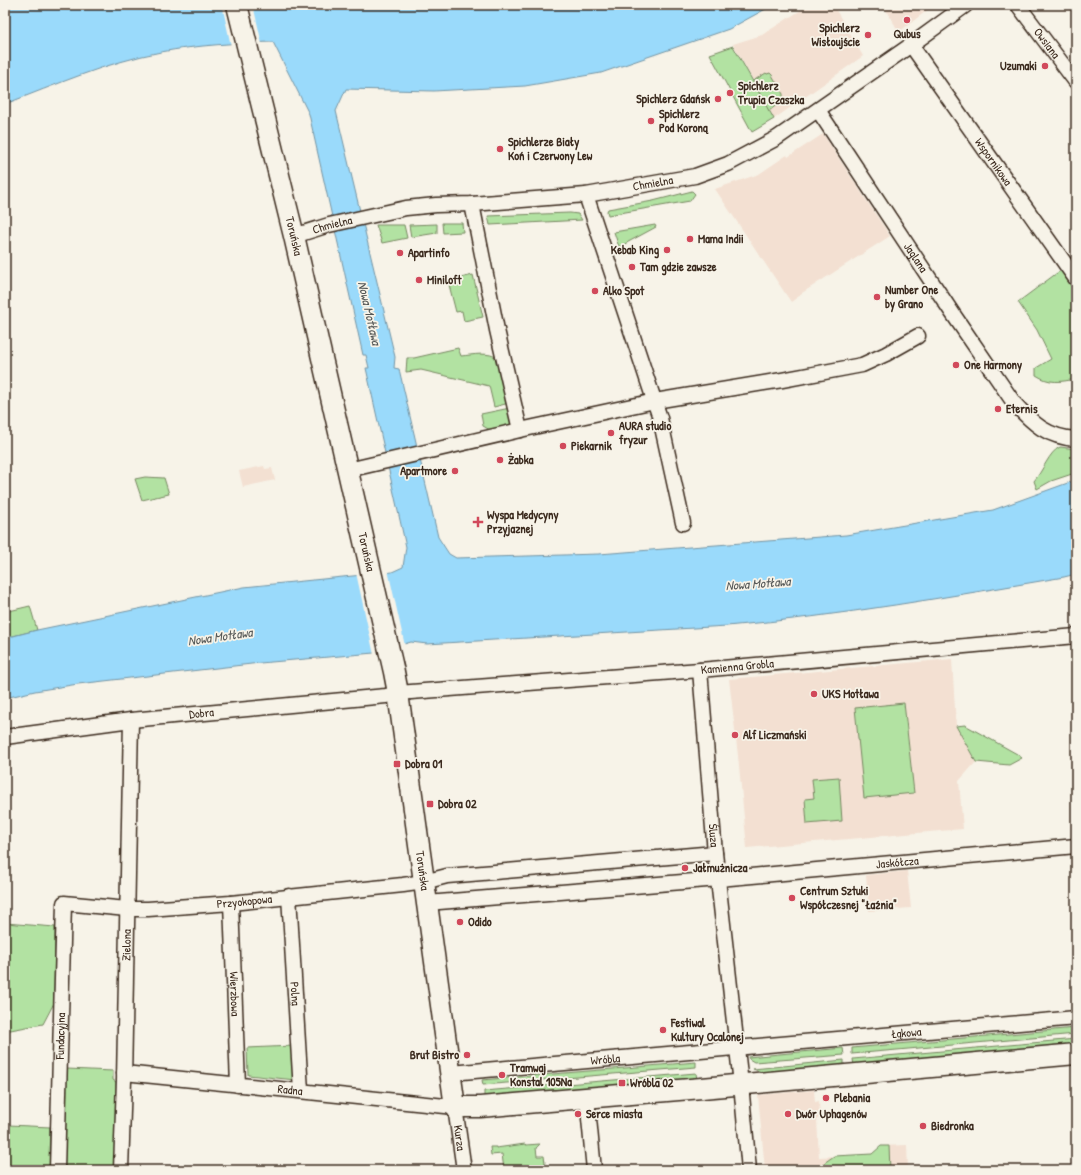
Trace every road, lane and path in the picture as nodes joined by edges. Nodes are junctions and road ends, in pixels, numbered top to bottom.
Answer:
1 (237, 5) edge
2 (966, 5) edge
3 (1018, 5) edge
4 (911, 45) junction
5 (1076, 82) edge
6 (818, 110) junction
7 (586, 195) junction
8 (472, 204) junction
9 (294, 236) junction
10 (1076, 279) edge
11 (918, 336) dead end
12 (655, 401) junction
13 (520, 430) junction
14 (1076, 439) edge
15 (348, 470) junction
16 (683, 523) dead end
17 (1076, 636) edge
18 (700, 670) junction
19 (398, 693) junction
20 (131, 720) junction
21 (5, 737) edge
22 (1076, 846) edge
23 (715, 853) junction
24 (719, 880) junction
25 (424, 882) junction
26 (289, 896) junction
27 (427, 902) junction
28 (64, 903) joint
29 (231, 903) junction
30 (127, 909) junction
31 (1076, 1018) edge
32 (736, 1048) junction
33 (1076, 1054) edge
34 (124, 1073) junction
35 (450, 1073) junction
36 (741, 1084) junction
37 (238, 1085) junction
38 (301, 1091) junction
39 (587, 1098) junction
40 (455, 1107) junction
41 (57, 1170) edge
42 (121, 1170) edge
43 (464, 1170) edge
44 (594, 1170) edge
45 (749, 1170) edge

1 - 9 street, Toruńska
2 - 4 street, Chmielna
3 - 5 street, Owsiana
4 - 6 street, Chmielna
4 - 10 street, Wspornikowa
6 - 7 street, Chmielna
6 - 14 street, Jaglana
7 - 8 street, Chmielna
7 - 12 street
8 - 9 street, Chmielna
8 - 13 street
9 - 15 street, Toruńska
11 - 12 street
12 - 13 street
12 - 16 street
13 - 15 street
15 - 19 street, Toruńska
17 - 18 street, Kamienna Grobla
18 - 19 street, Kamienna Grobla
18 - 23 street, Śluza
19 - 20 street, Dobra
19 - 25 street, Toruńska
20 - 21 street, Dobra
20 - 30 street, Zielona
22 - 24 street, Jaskółcza
23 - 24 street, Śluza
23 - 25 street
24 - 27 street
24 - 32 street, Śluza
25 - 26 street, Przyokopowa
25 - 27 street, Toruńska
26 - 29 street, Przyokopowa
26 - 38 street, Polna
27 - 35 street, Toruńska
28 - 30 street, Przyokopowa
28 - 41 street, Fundacyjna
29 - 30 street, Przyokopowa
29 - 37 street, Wierzbowa
30 - 34 street, Zielona
31 - 32 street, Łąkowa
32 - 35 street, Wróbla
32 - 36 street, Śluza
33 - 36 street
34 - 37 street, Radna
34 - 42 street, Zielona
35 - 40 street, Toruńska
36 - 39 street
36 - 45 street, Śluza
37 - 38 street, Radna
38 - 40 street, Radna
39 - 40 street
39 - 44 street
40 - 43 street, Kurza

